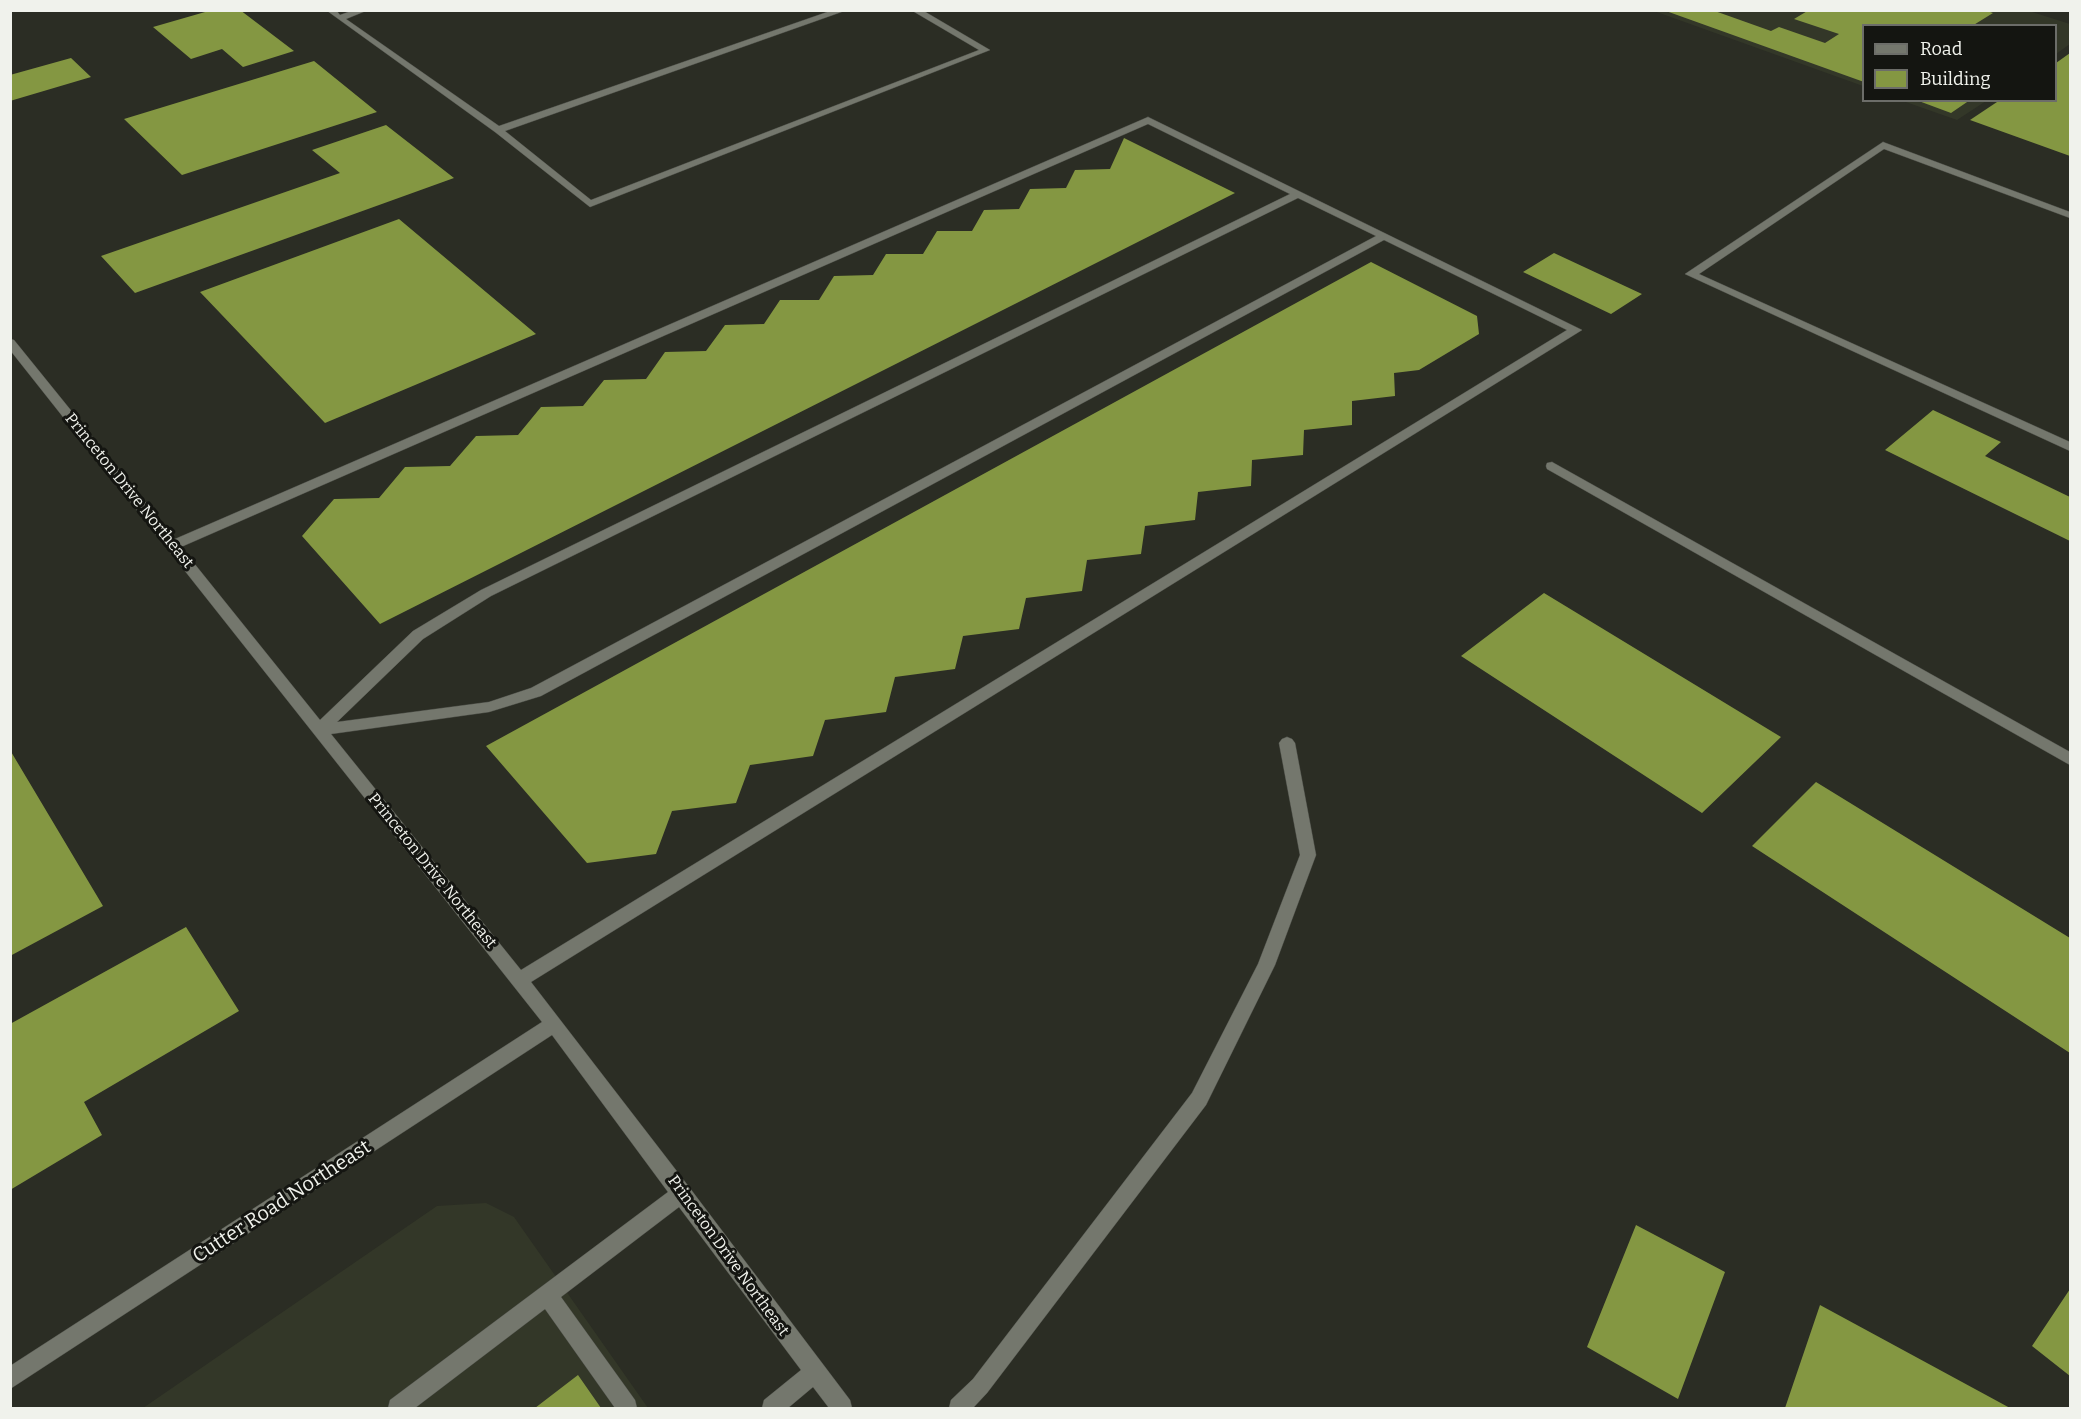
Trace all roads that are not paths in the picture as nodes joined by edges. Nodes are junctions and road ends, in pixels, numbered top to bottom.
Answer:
1 (330, 10) edge
2 (364, 10) edge
3 (843, 10) edge
4 (915, 10) edge
5 (339, 18) junction
6 (498, 130) junction
7 (1298, 194) junction
8 (2070, 215) edge
9 (1384, 236) junction
10 (10, 342) edge
11 (2070, 447) edge
12 (1552, 466) dead end
13 (173, 546) junction
14 (320, 730) junction
15 (1287, 743) dead end
16 (2070, 759) edge
17 (519, 980) junction
18 (554, 1024) junction
19 (682, 1193) junction
20 (548, 1296) junction
21 (814, 1373) junction
22 (10, 1379) edge
23 (398, 1408) edge
24 (627, 1408) edge
25 (772, 1408) edge
26 (842, 1408) edge
27 (959, 1408) edge

1 - 5 street
2 - 5 street
3 - 6 street
4 - 6 street
5 - 6 street
7 - 9 street
7 - 13 street
7 - 14 street
8 - 11 street
9 - 14 street
9 - 17 street
10 - 13 street, Princeton Drive Northeast
12 - 16 street
13 - 14 street, Princeton Drive Northeast
14 - 17 street, Princeton Drive Northeast
15 - 27 street
17 - 18 street, Princeton Drive Northeast
18 - 19 street, Princeton Drive Northeast
18 - 22 street, Cutter Road Northeast
19 - 20 street
19 - 21 street, Princeton Drive Northeast
20 - 23 street
20 - 24 street
21 - 25 street
21 - 26 street, Princeton Drive Northeast

